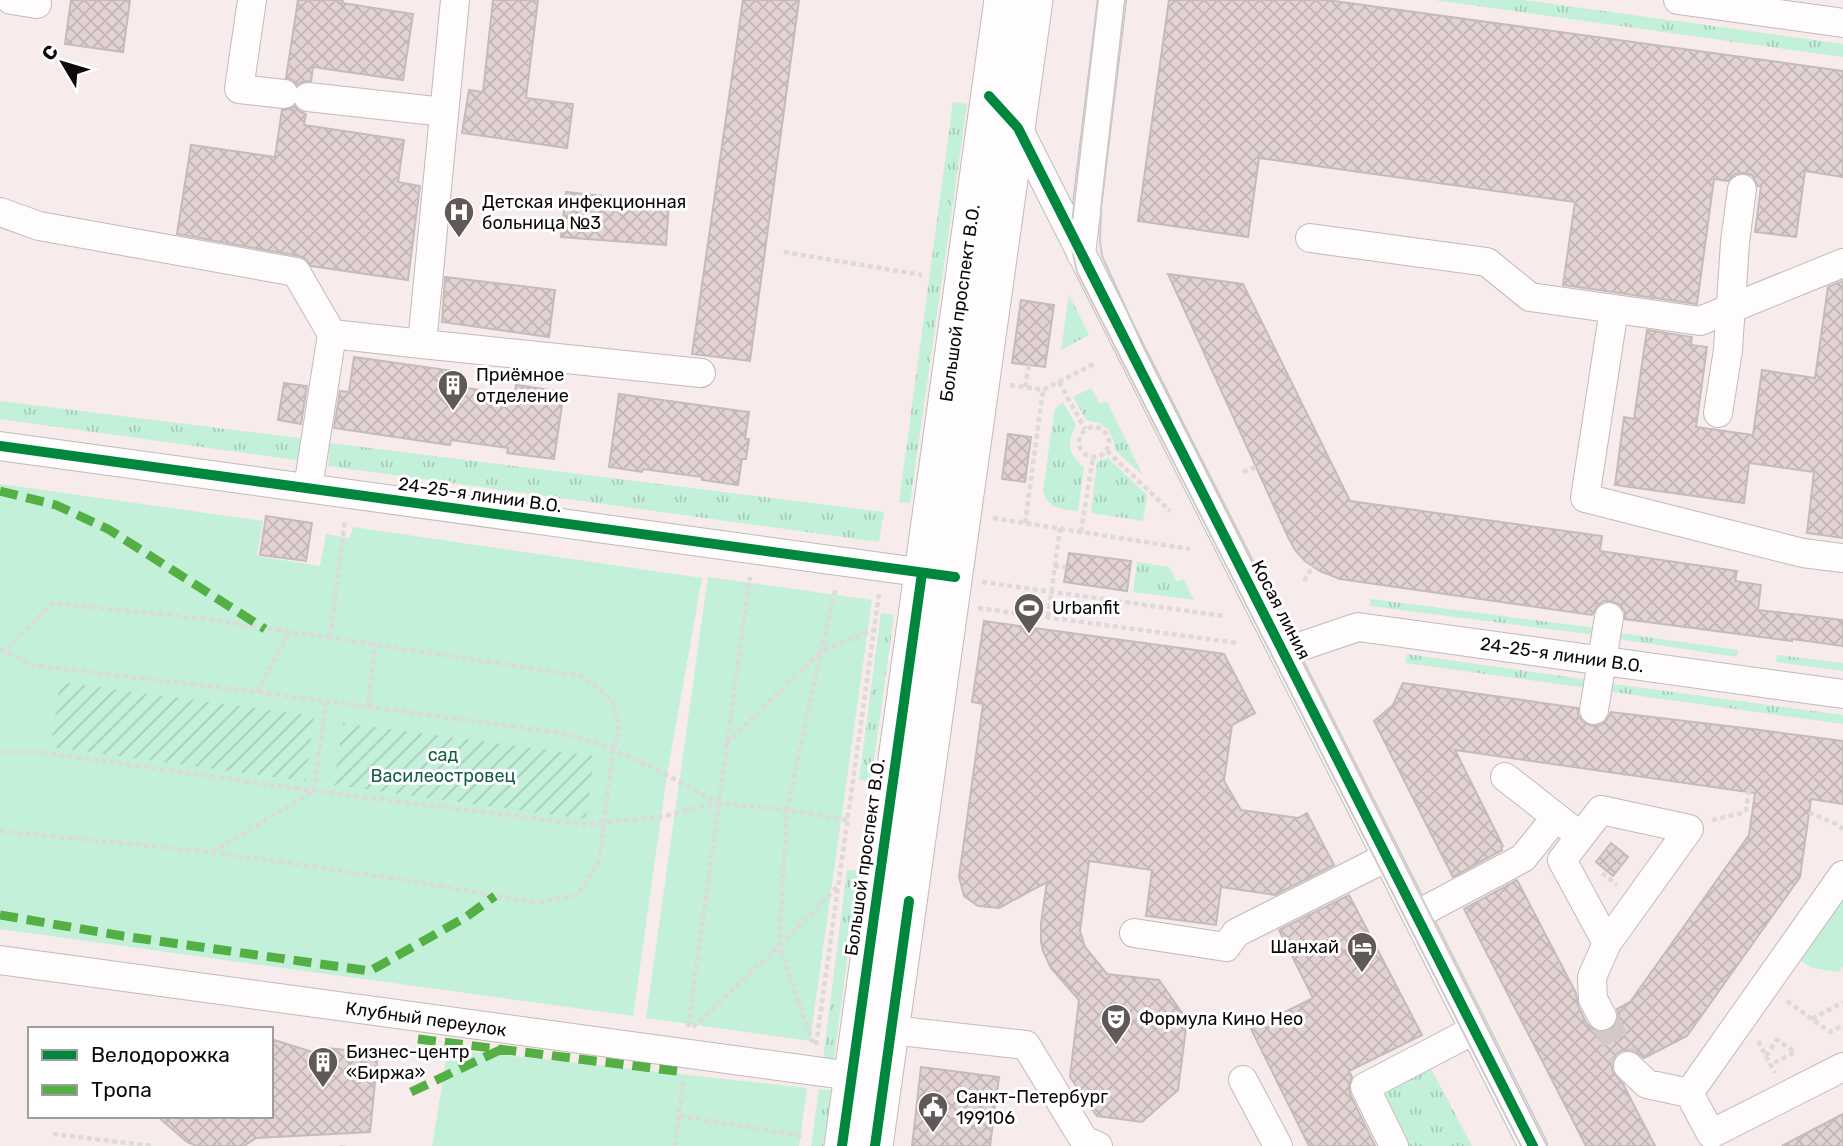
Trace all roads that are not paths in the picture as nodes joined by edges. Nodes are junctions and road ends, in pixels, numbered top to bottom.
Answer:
1 (252, 0) edge
2 (455, 0) edge
3 (1002, 0) edge
4 (1035, 0) edge
5 (1112, 0) edge
6 (1678, 0) edge
7 (1760, 6) edge
8 (1843, 23) edge
9 (989, 96) junction
10 (444, 112) junction
11 (1018, 128) junction
12 (1742, 189) dead end
13 (0, 212) edge
14 (1310, 238) dead end
15 (1081, 254) junction
16 (1843, 263) edge
17 (1731, 308) junction
18 (1614, 309) junction
19 (332, 334) junction
20 (422, 344) junction
21 (701, 373) dead end
22 (1718, 413) dead end
23 (0, 446) edge
24 (308, 488) junction
25 (1843, 558) edge
26 (953, 578) junction
27 (1609, 617) dead end
28 (1284, 652) junction
29 (1602, 661) junction
30 (1843, 694) edge
31 (1594, 710) dead end
32 (1505, 777) dead end
33 (1556, 817) junction
34 (1580, 836) junction
35 (1387, 858) junction
36 (1843, 875) edge
37 (1416, 915) junction
38 (1134, 933) dead end
39 (1607, 943) junction
40 (0, 960) edge
41 (1602, 1016) tunnel mouth
42 (891, 1030) junction
43 (1474, 1030) junction
44 (1628, 1066) tunnel mouth
45 (1843, 1067) edge
46 (852, 1076) junction
47 (1243, 1080) dead end
48 (1689, 1093) junction
49 (1089, 1144) edge
50 (842, 1146) edge
51 (875, 1146) edge
52 (1278, 1146) edge
53 (1394, 1146) edge
54 (1533, 1146) edge

1 - 10 street
2 - 10 street
3 - 9 main road, Большой проспект В.О.
4 - 11 main road, Большой проспект В.О.
5 - 15 street
6 - 7 street
7 - 8 street
9 - 11 street, Косая линия
9 - 26 main road, Большой проспект В.О.
10 - 20 street
11 - 15 street, Косая линия
11 - 26 main road, Большой проспект В.О.
12 - 17 street
13 - 19 street
14 - 18 street
15 - 28 street, Косая линия
16 - 17 street
17 - 18 street
17 - 22 street
18 - 25 street
19 - 20 street
19 - 24 street
20 - 21 street
23 - 24 street, 24-25-я линии В.О.
24 - 26 street, 24-25-я линии В.О.
26 - 42 main road, Большой проспект В.О.
26 - 46 main road, Большой проспект В.О.
27 - 29 street
28 - 29 street, 24-25-я линии В.О.
28 - 35 street, Косая линия
29 - 30 street, 24-25-я линии В.О.
29 - 31 street
32 - 33 street
33 - 34 street
33 - 37 street
34 - 39 street
34 - 39 street
35 - 37 street, Косая линия
35 - 38 street
36 - 48 street
37 - 43 street, Косая линия
39 - 41 street
40 - 46 street, Клубный переулок
42 - 49 street
42 - 51 main road, Большой проспект В.О.
43 - 53 street
43 - 54 street, Косая линия
44 - 48 street
45 - 48 street
46 - 50 main road, Большой проспект В.О.
47 - 52 street

